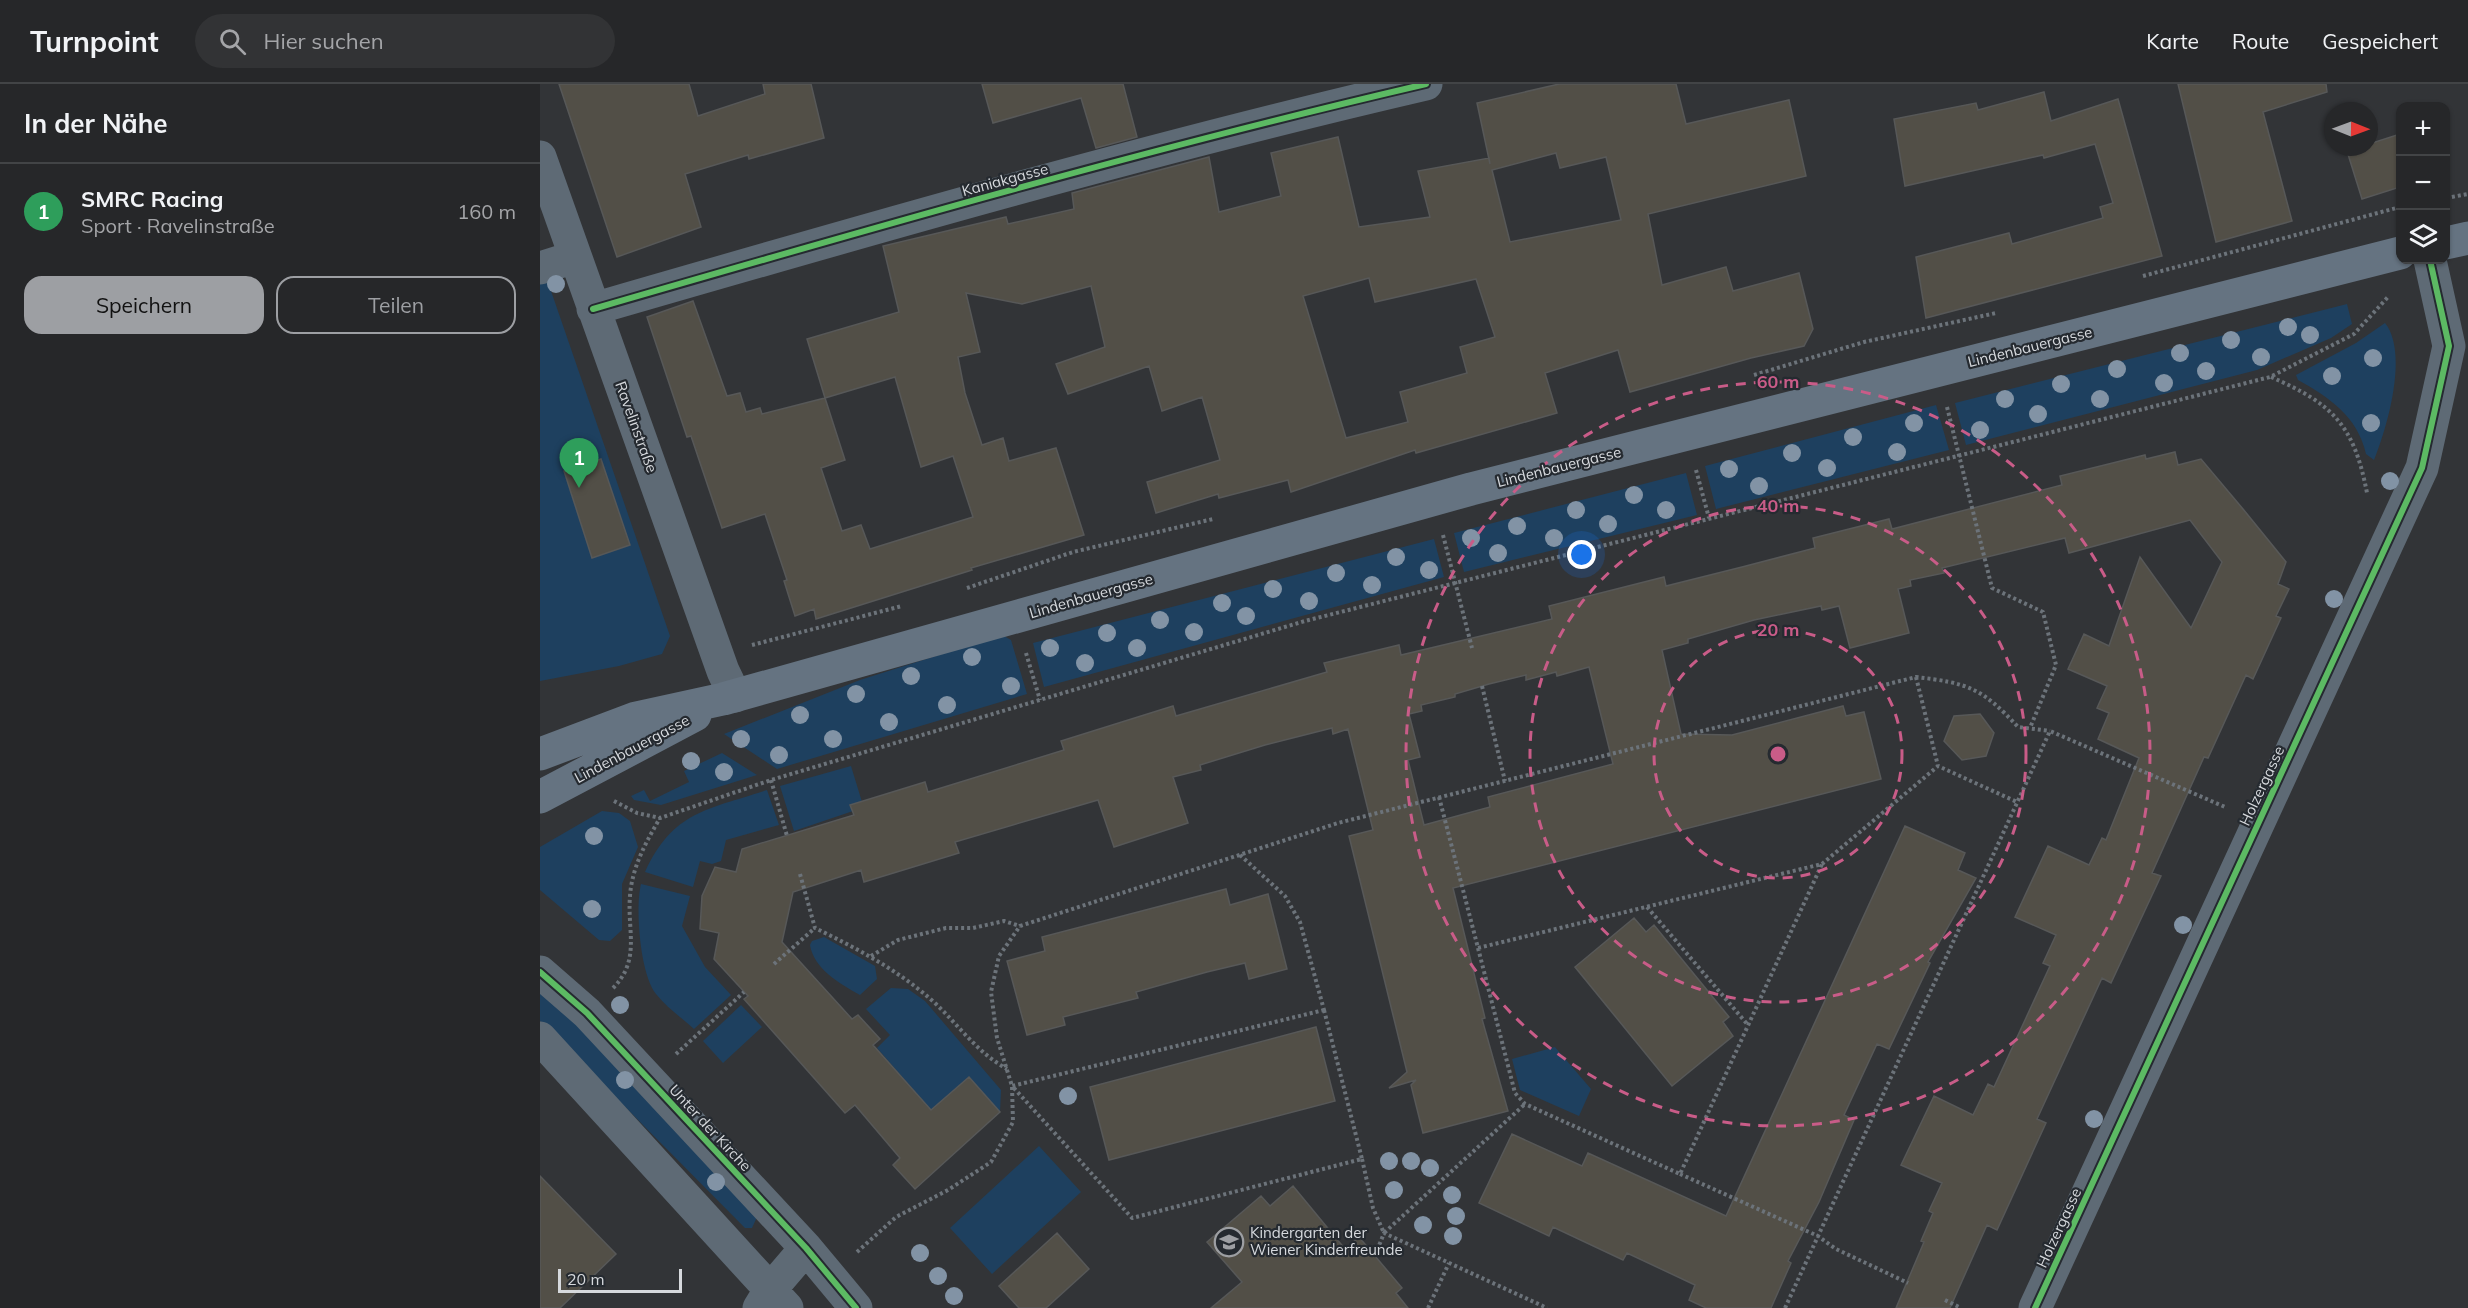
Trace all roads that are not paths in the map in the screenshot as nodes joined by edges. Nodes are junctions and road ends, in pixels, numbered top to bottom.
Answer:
1 (1426, 84) edge
2 (540, 157) edge
3 (2468, 238) edge
4 (2450, 242) edge
5 (2396, 254) edge
6 (575, 257) junction
7 (2431, 264) edge
8 (540, 268) edge
9 (593, 309) junction
10 (729, 697) junction
11 (540, 754) edge
12 (540, 797) edge
13 (540, 972) edge
14 (540, 1038) edge
15 (806, 1248) junction
16 (772, 1302) edge
17 (856, 1308) edge
18 (2035, 1308) edge

1 - 9 street, Kaniakgasse
2 - 6 street, Ravelinstraße
3 - 4 main road
5 - 10 main road, Lindenbauergasse
6 - 8 street
6 - 9 street, Ravelinstraße
7 - 18 street, Holzergasse
9 - 10 street, Ravelinstraße
10 - 11 main road, Lindenbauergasse
10 - 12 main road, Lindenbauergasse
13 - 15 street, Unter der Kirche
14 - 16 street
15 - 16 street
15 - 17 street, Unter der Kirche

